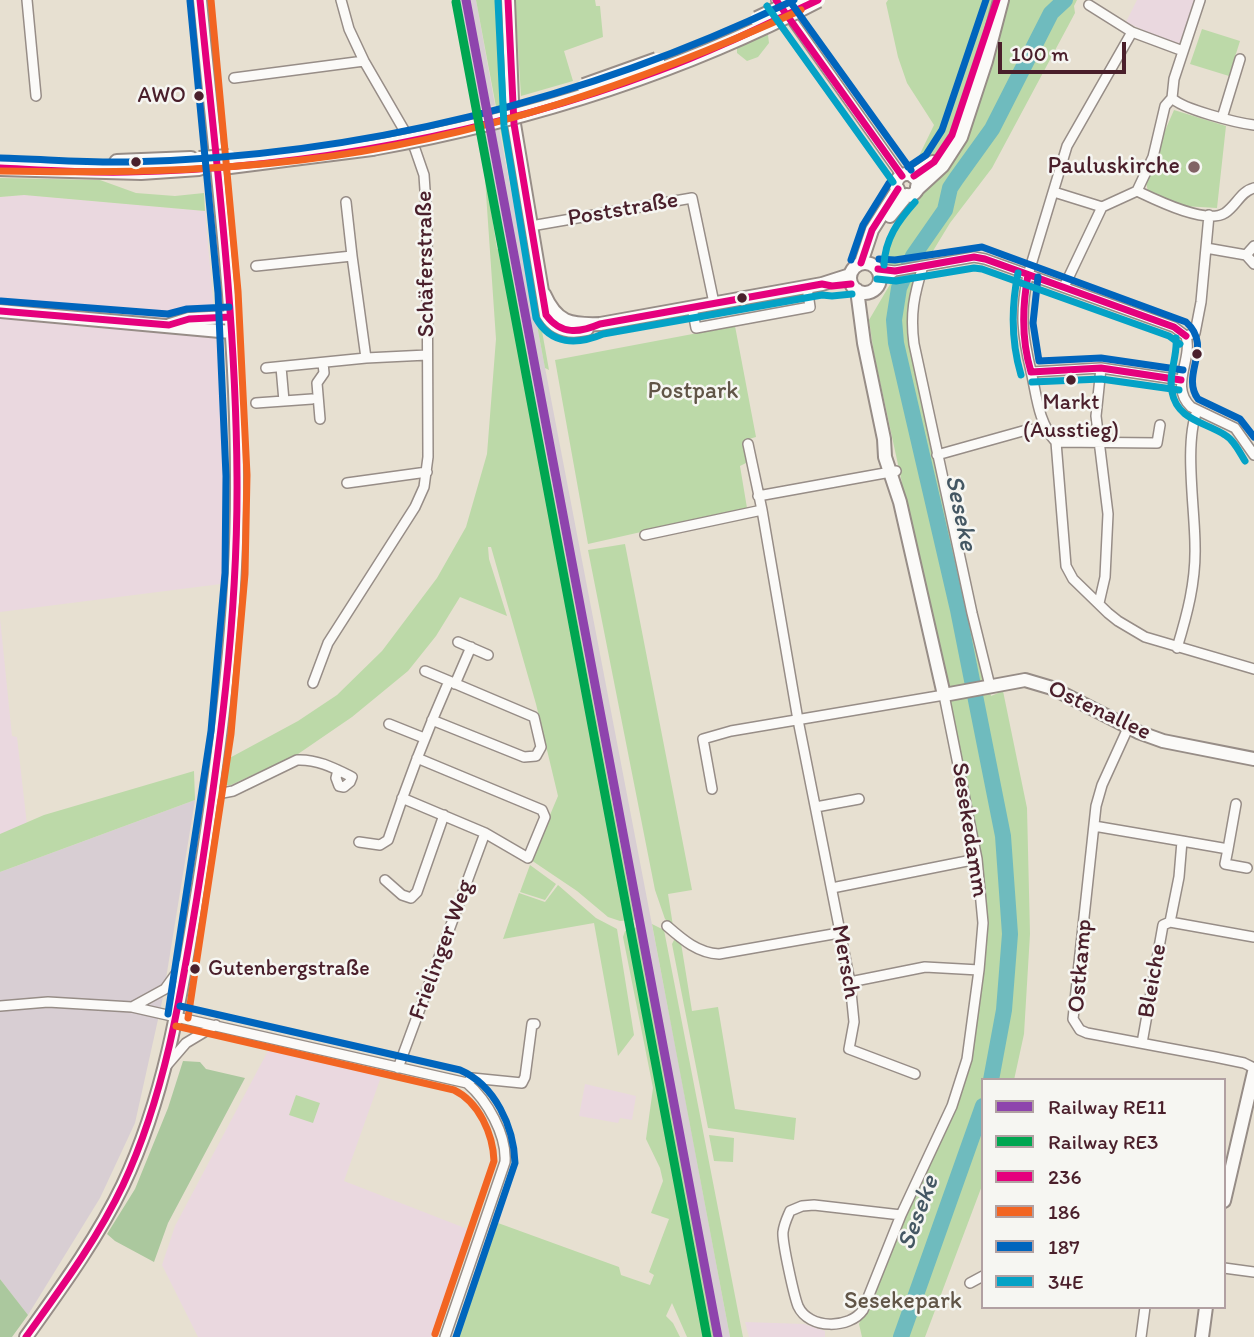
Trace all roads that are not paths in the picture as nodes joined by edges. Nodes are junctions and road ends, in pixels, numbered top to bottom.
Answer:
1 (26, 0) edge
2 (200, 0) edge
3 (341, 0) edge
4 (508, 0) edge
5 (797, 0) edge
6 (818, 0) edge
7 (999, 0) edge
8 (1200, 0) edge
9 (1089, 5) dead end
10 (792, 20) dead end
11 (1132, 32) junction
12 (1183, 51) junction
13 (1240, 59) dead end
14 (364, 61) junction
15 (234, 78) dead end
16 (36, 96) dead end
17 (1172, 98) junction
18 (512, 101) dead end
19 (1222, 118) junction
20 (514, 124) dead end
21 (1254, 125) edge
22 (372, 143) junction
23 (0, 160) edge
24 (199, 164) junction
25 (0, 169) edge
26 (908, 185) junction
27 (1254, 188) edge
28 (1137, 191) junction
29 (1054, 192) junction
30 (346, 202) dead end
31 (1102, 207) junction
32 (1209, 215) junction
33 (531, 226) junction
34 (1254, 246) edge
35 (1206, 248) junction
36 (352, 256) junction
37 (1246, 256) junction
38 (1254, 264) edge
39 (256, 266) dead end
40 (919, 267) junction
41 (873, 270) junction
42 (1028, 275) junction
43 (857, 285) junction
44 (807, 287) junction
45 (1064, 287) junction
46 (714, 303) junction
47 (692, 307) junction
48 (0, 311) edge
49 (230, 317) junction
50 (169, 325) junction
51 (231, 332) junction
52 (1191, 334) junction
53 (427, 355) junction
54 (366, 358) junction
55 (323, 363) junction
56 (281, 367) junction
57 (266, 368) dead end
58 (1101, 368) junction
59 (1031, 372) junction
60 (1181, 380) junction
61 (312, 399) dead end
62 (284, 401) junction
63 (256, 403) dead end
64 (1197, 411) junction
65 (320, 419) dead end
66 (1160, 425) dead end
67 (1030, 429) dead end
68 (1056, 442) junction
69 (1101, 443) junction
70 (748, 444) dead end
71 (937, 455) junction
72 (1254, 455) edge
73 (427, 472) junction
74 (893, 472) junction
75 (347, 483) dead end
76 (758, 496) junction
77 (762, 510) junction
78 (645, 534) dead end
79 (1100, 603) junction
80 (458, 642) dead end
81 (471, 647) junction
82 (1177, 648) junction
83 (488, 655) dead end
84 (1254, 669) edge
85 (425, 671) dead end
86 (452, 682) junction
87 (313, 683) dead end
88 (986, 686) junction
89 (944, 695) junction
90 (432, 720) junction
91 (798, 720) junction
92 (389, 724) dead end
93 (1128, 728) junction
94 (424, 738) junction
95 (417, 758) junction
96 (1254, 759) edge
97 (338, 771) dead end
98 (712, 789) dead end
99 (212, 795) junction
100 (402, 798) junction
101 (859, 799) dead end
102 (1236, 804) dead end
103 (816, 807) junction
104 (444, 815) junction
105 (1094, 826) junction
106 (485, 833) junction
107 (1182, 841) junction
108 (359, 842) dead end
109 (1228, 849) junction
110 (977, 859) junction
111 (1247, 868) dead end
112 (386, 880) dead end
113 (832, 888) junction
114 (1170, 922) junction
115 (667, 926) dead end
116 (839, 933) junction
117 (1254, 937) edge
118 (188, 956) junction
119 (979, 970) junction
120 (850, 982) junction
121 (0, 1006) edge
122 (132, 1007) junction
123 (178, 1016) junction
124 (535, 1024) dead end
125 (216, 1025) junction
126 (1142, 1043) junction
127 (165, 1067) junction
128 (398, 1068) junction
129 (1254, 1070) edge
130 (915, 1074) dead end
131 (467, 1083) junction
132 (1226, 1193) edge
133 (901, 1215) junction
134 (1226, 1268) edge
135 (1254, 1272) edge
136 (981, 1277) edge
137 (970, 1283) dead end
138 (1145, 1309) edge
139 (1206, 1309) edge
140 (26, 1337) edge
141 (445, 1337) edge
142 (1141, 1337) edge
143 (1202, 1337) edge

1 - 16 street
2 - 49 street
3 - 14 street, Schäferstraße
4 - 18 street
5 - 22 main road, bridge
6 - 22 main road, bridge
7 - 26 main road
8 - 12 street
9 - 11 street
10 - 26 street
11 - 12 street
11 - 29 street
12 - 17 street
13 - 19 street
14 - 15 street
14 - 53 street, Schäferstraße
17 - 19 street
17 - 28 street
19 - 21 street
20 - 33 street
22 - 24 main road, bridge
23 - 24 main road
24 - 25 main road
26 - 41 street
27 - 32 street
28 - 31 street
28 - 32 street
29 - 31 street
29 - 42 street
30 - 36 street
31 - 45 street
32 - 35 street
33 - 46 street, Poststraße
33 - 47 street
34 - 37 street
35 - 37 street
35 - 52 street
36 - 39 street
36 - 54 street
37 - 38 street
40 - 41 street
40 - 42 street
40 - 71 street
41 - 43 street
41 - 43 street
42 - 45 street
42 - 59 street
43 - 44 street
43 - 74 street, Sesekedamm
44 - 46 street
44 - 47 street
45 - 52 street
46 - 47 street
48 - 50 street
49 - 50 street
49 - 51 street
50 - 51 street
51 - 99 street
52 - 60 street
53 - 54 street, Schäferstraße
53 - 73 street, Schäferstraße
54 - 55 street, Schäferstraße
55 - 56 street, Schäferstraße
55 - 65 street
56 - 57 street, Schäferstraße
56 - 62 street
58 - 59 street
58 - 60 street
58 - 69 street
59 - 68 street
60 - 64 street
61 - 62 street
62 - 63 street
64 - 72 street
64 - 82 street
66 - 69 street
67 - 71 street
68 - 69 street
68 - 79 street
69 - 79 street
70 - 76 street, Mersch
71 - 88 street
73 - 75 street
73 - 87 street, Schäferstraße
74 - 76 street
74 - 89 street, Sesekedamm
76 - 77 street, Mersch
77 - 78 street
77 - 91 street, Mersch
79 - 82 street
80 - 81 street
81 - 83 street
81 - 86 street
82 - 84 street
85 - 86 street
86 - 90 street
86 - 90 street
88 - 89 street, Ostenallee
88 - 93 street, Ostenallee
89 - 91 street
89 - 110 street, Sesekedamm
90 - 94 street
91 - 98 street
91 - 103 street, Mersch
92 - 94 street
93 - 96 street, Ostenallee
93 - 105 street, Ostkamp
94 - 95 street
95 - 100 street
95 - 106 street
97 - 99 street
99 - 118 street
100 - 104 street
100 - 108 street
101 - 103 street
102 - 109 street
103 - 113 street, Mersch
104 - 106 street
104 - 112 street, Frielinger Weg
105 - 107 street
105 - 126 street, Ostkamp
106 - 128 street, Frielinger Weg
107 - 109 street
107 - 114 street, Bleiche
109 - 111 street
110 - 113 street
110 - 119 street, Sesekedamm
113 - 116 street, Mersch
114 - 117 street, Bleiche
114 - 126 street, Bleiche
115 - 116 street
116 - 120 street, Mersch
118 - 122 street
118 - 123 street
119 - 120 street
119 - 133 street, Sesekedamm
120 - 130 street, Mersch
121 - 122 street
122 - 123 street
123 - 125 street
123 - 127 street
124 - 131 street
125 - 127 street
125 - 128 street
126 - 129 street, Ostkamp
127 - 140 street
128 - 131 street
129 - 132 street
131 - 141 street
133 - 133 street, Sesekedamm
134 - 135 street
136 - 137 street
138 - 142 street
139 - 143 street

